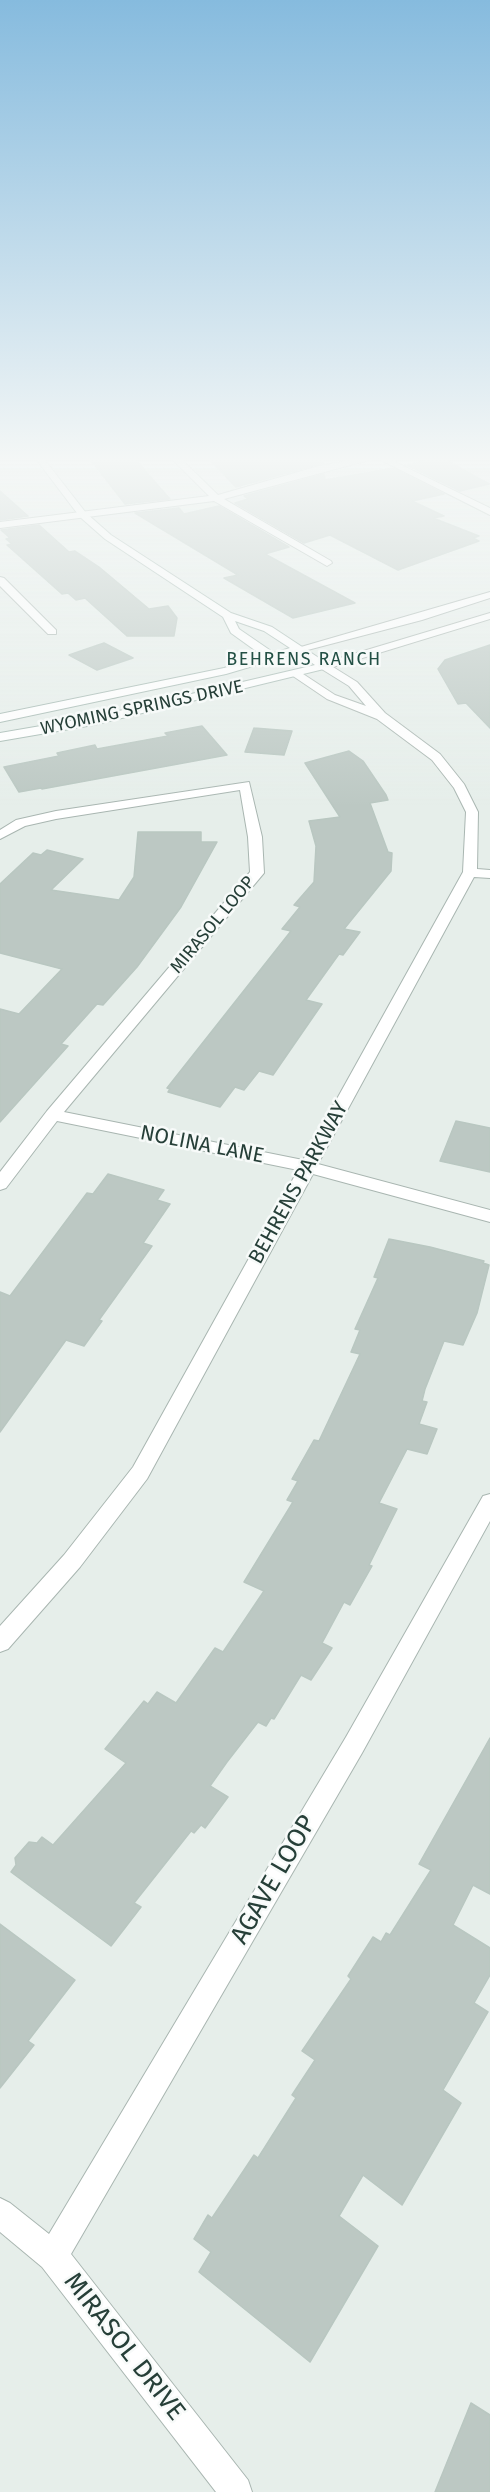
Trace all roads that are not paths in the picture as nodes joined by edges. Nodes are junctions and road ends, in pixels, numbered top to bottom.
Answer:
1 (166, 575) edge
2 (0, 580) edge
3 (490, 596) edge
4 (227, 615) junction
5 (490, 616) edge
6 (52, 632) dead end
7 (300, 649) junction
8 (270, 657) junction
9 (324, 666) junction
10 (296, 674) junction
11 (381, 716) junction
12 (0, 718) edge
13 (0, 738) edge
14 (0, 835) edge
15 (470, 872) junction
16 (490, 874) edge
17 (53, 1115) junction
18 (308, 1167) junction
19 (0, 1184) edge
20 (490, 1216) edge
21 (490, 1502) edge
22 (0, 1642) edge
23 (0, 2213) edge
24 (53, 2256) junction
25 (236, 2492) edge

1 - 4 street, BEHRENS PARKWAY
2 - 6 street
3 - 7 street, WYOMING SPRINGS DRIVE
4 - 7 street, BEHRENS PARKWAY
4 - 8 street, BEHRENS PARKWAY
5 - 9 street, WYOMING SPRINGS DRIVE
7 - 8 street, WYOMING SPRINGS DRIVE
7 - 9 street, BEHRENS PARKWAY
8 - 10 street, BEHRENS PARKWAY
8 - 12 street, WYOMING SPRINGS DRIVE
9 - 10 street, WYOMING SPRINGS DRIVE
9 - 11 street, BEHRENS PARKWAY
10 - 11 street, BEHRENS PARKWAY
10 - 13 street, WYOMING SPRINGS DRIVE
11 - 15 street, BEHRENS PARKWAY
14 - 17 street, MIRASOL LOOP
15 - 16 street
15 - 18 street, BEHRENS PARKWAY
17 - 18 street, NOLINA LANE
17 - 19 street, MIRASOL LOOP
18 - 20 street, NOLINA LANE
18 - 22 street, BEHRENS PARKWAY
21 - 24 street, AGAVE LOOP
23 - 24 street, MIRASOL DRIVE
24 - 25 street, MIRASOL DRIVE

